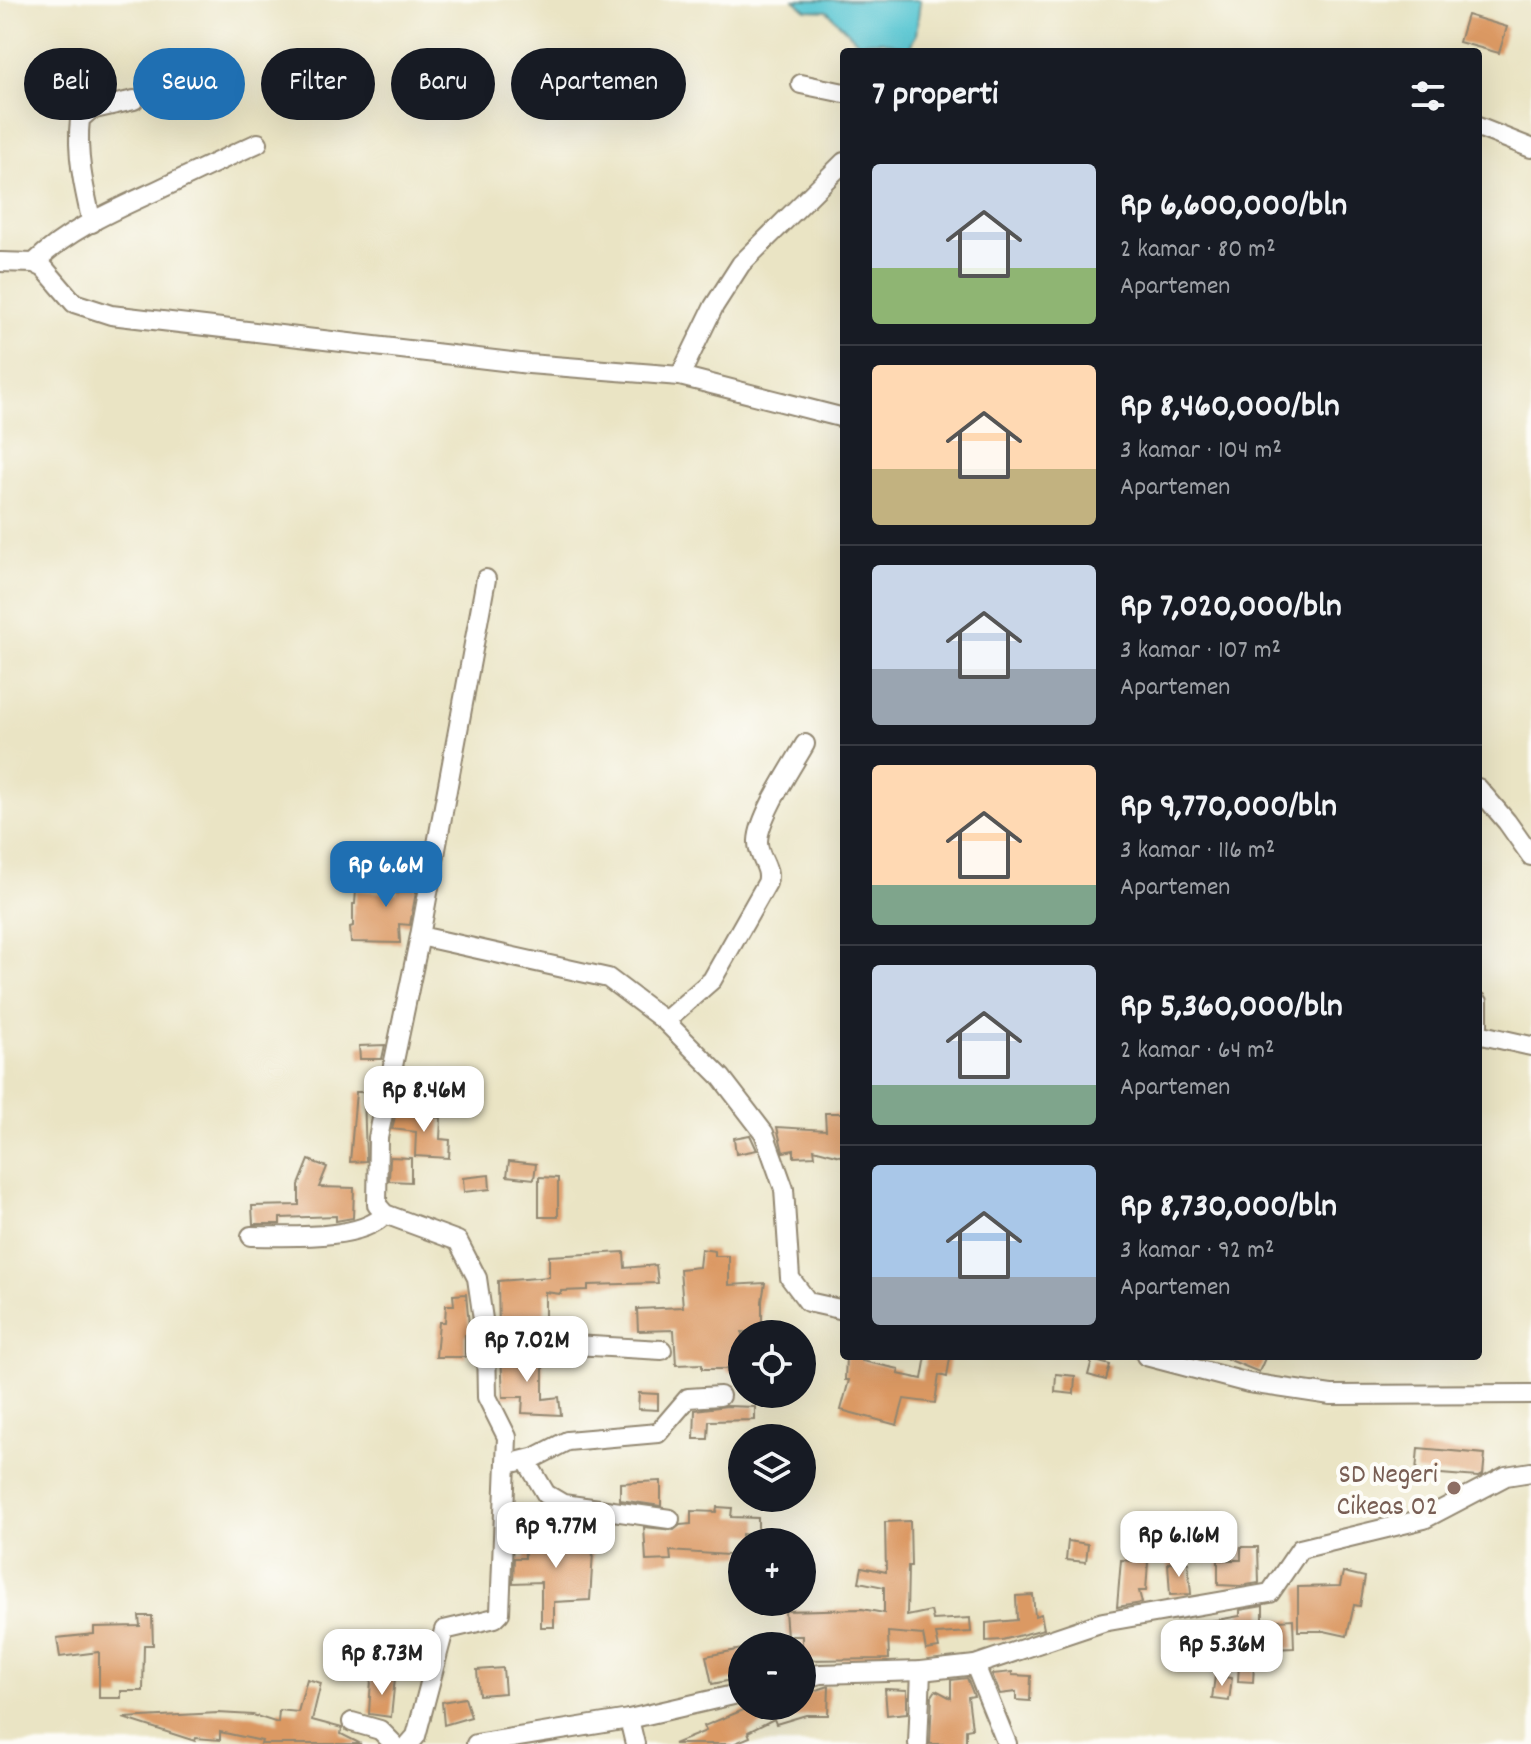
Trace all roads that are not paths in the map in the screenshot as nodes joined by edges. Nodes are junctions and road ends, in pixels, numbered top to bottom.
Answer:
1 (801, 84) dead end
2 (840, 92) edge
3 (133, 100) edge
4 (1482, 129) edge
5 (258, 143) dead end
6 (1531, 148) edge
7 (840, 166) edge
8 (92, 223) junction
9 (0, 262) edge
10 (39, 266) junction
11 (680, 376) junction
12 (840, 417) edge
13 (486, 579) dead end
14 (805, 744) dead end
15 (1482, 793) edge
16 (1531, 856) edge
17 (420, 936) junction
18 (665, 1021) junction
19 (1482, 1035) edge
20 (1531, 1046) edge
21 (385, 1214) junction
22 (251, 1236) dead end
23 (840, 1309) edge
24 (486, 1340) junction
25 (662, 1350) dead end
26 (1161, 1360) edge
27 (1531, 1394) edge
28 (720, 1396) dead end
29 (517, 1462) junction
30 (1531, 1472) edge
31 (670, 1519) dead end
32 (975, 1665) junction
33 (921, 1671) junction
34 (816, 1675) edge
35 (728, 1696) edge
36 (629, 1719) junction
37 (352, 1722) dead end
38 (394, 1744) edge
39 (409, 1744) edge
40 (476, 1744) edge
41 (635, 1744) edge
42 (918, 1744) edge
43 (1007, 1744) edge

1 - 2 street
3 - 8 street
4 - 6 street
5 - 8 street
7 - 11 street
8 - 10 street
9 - 10 street
10 - 11 street
11 - 12 street
13 - 17 street
14 - 18 street
15 - 16 street
17 - 18 street
17 - 21 street
18 - 23 street
19 - 20 street
21 - 22 street
21 - 24 street
24 - 25 street
24 - 29 street
26 - 27 street
28 - 29 street
29 - 31 street
29 - 39 street
30 - 32 street
32 - 33 street
32 - 43 street
33 - 34 street
33 - 42 street
35 - 36 street
36 - 40 street
36 - 41 street
37 - 38 street

